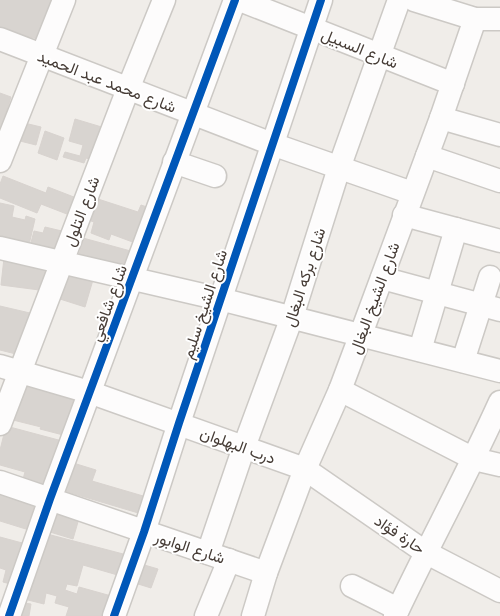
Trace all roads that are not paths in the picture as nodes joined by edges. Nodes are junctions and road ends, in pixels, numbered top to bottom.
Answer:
1 (64, 0) edge
2 (164, 0) edge
3 (235, 0) edge
4 (240, 0) edge
5 (321, 0) edge
6 (399, 0) edge
7 (414, 0) edge
8 (491, 15) edge
9 (311, 28) junction
10 (0, 39) edge
11 (380, 55) junction
12 (42, 56) junction
13 (452, 84) junction
14 (128, 89) junction
15 (192, 114) junction
16 (441, 118) junction
17 (500, 135) edge
18 (272, 144) junction
19 (427, 156) junction
20 (0, 161) edge
21 (174, 162) junction
22 (339, 168) junction
23 (215, 176) dead end
24 (500, 181) edge
25 (412, 193) junction
26 (404, 215) junction
27 (456, 229) junction
28 (500, 241) edge
29 (0, 248) edge
30 (61, 263) junction
31 (490, 277) dead end
32 (382, 278) junction
33 (132, 279) junction
34 (437, 293) junction
35 (220, 299) junction
36 (490, 308) edge
37 (292, 317) junction
38 (361, 334) junction
39 (420, 350) junction
40 (463, 361) junction
41 (10, 369) edge
42 (500, 371) edge
43 (340, 390) junction
44 (89, 392) junction
45 (500, 402) edge
46 (179, 423) junction
47 (0, 424) edge
48 (244, 447) junction
49 (474, 459) junction
50 (500, 465) edge
51 (304, 469) junction
52 (0, 482) edge
53 (50, 498) junction
54 (144, 532) junction
55 (426, 552) junction
56 (208, 553) junction
57 (229, 560) junction
58 (266, 573) junction
59 (352, 586) dead end
60 (500, 591) edge
61 (397, 612) edge
62 (9, 616) edge
63 (114, 616) edge
64 (206, 616) edge
65 (253, 616) edge

1 - 12 street
2 - 14 street, شارع التلول
3 - 15 street, شارع شافعي
4 - 9 street, شارع السبيل
5 - 9 street, شارع الشيخ سليم
6 - 11 street, شارع بركه البغال
7 - 8 street
8 - 13 street, شارع الشيخ البغال
9 - 11 street, شارع السبيل
9 - 18 street, شارع الشيخ سليم
10 - 12 street, شارع محمد عبد الحميد
11 - 13 street, شارع السبيل
11 - 22 street, شارع بركه البغال
12 - 14 street, شارع محمد عبد الحميد
12 - 20 street
13 - 16 street, شارع الشيخ البغال
14 - 15 street, شارع محمد عبد الحميد
14 - 30 street, شارع التلول
15 - 18 street, شارع محمد عبد الحميد
15 - 21 street, شارع شافعي
16 - 17 street
16 - 19 street, شارع الشيخ البغال
18 - 22 street, شارع محمد عبد الحميد
18 - 35 street, شارع الشيخ سليم
19 - 24 street
19 - 25 street, شارع الشيخ البغال
21 - 23 street
21 - 33 street, شارع شافعي
22 - 25 street, شارع محمد عبد الحميد
22 - 37 street, شارع بركه البغال
25 - 26 street, شارع الشيخ البغال
26 - 27 street
26 - 32 street, شارع الشيخ البغال
27 - 28 street
27 - 34 street
29 - 30 street
30 - 33 street
30 - 41 street, شارع التلول
31 - 36 street
32 - 34 street
32 - 38 street, شارع الشيخ البغال
33 - 35 street
33 - 44 street, شارع شافعي
34 - 36 street
34 - 39 street
35 - 37 street
35 - 46 street, شارع الشيخ سليم
36 - 40 street
37 - 38 street
37 - 48 street, شارع بركه البغال
38 - 39 street
38 - 43 street, شارع الشيخ البغال
39 - 40 street
40 - 42 street
41 - 44 street, درب البهلوان
41 - 47 street, شارع التلول
43 - 49 street
43 - 51 street, شارع الشيخ البغال
44 - 46 street, درب البهلوان
44 - 53 street, شارع شافعي
45 - 49 street
46 - 48 street, درب البهلوان
46 - 54 street, شارع الشيخ سليم
48 - 51 street, درب البهلوان
48 - 56 street, شارع بركه البغال
49 - 50 street
49 - 55 street
51 - 55 street, حارة فؤاد
51 - 58 street, شارع الشيخ البغال
52 - 53 street, شارع الوابور
53 - 54 street, شارع الوابور
53 - 62 street, شارع شافعي
54 - 56 street, شارع الوابور
54 - 63 street, شارع الشيخ سليم
55 - 60 street, حارة فؤاد
55 - 61 street
56 - 57 street, شارع الوابور
57 - 58 street, شارع الوابور
57 - 64 street
58 - 65 street, شارع الشيخ البغال
59 - 61 street

